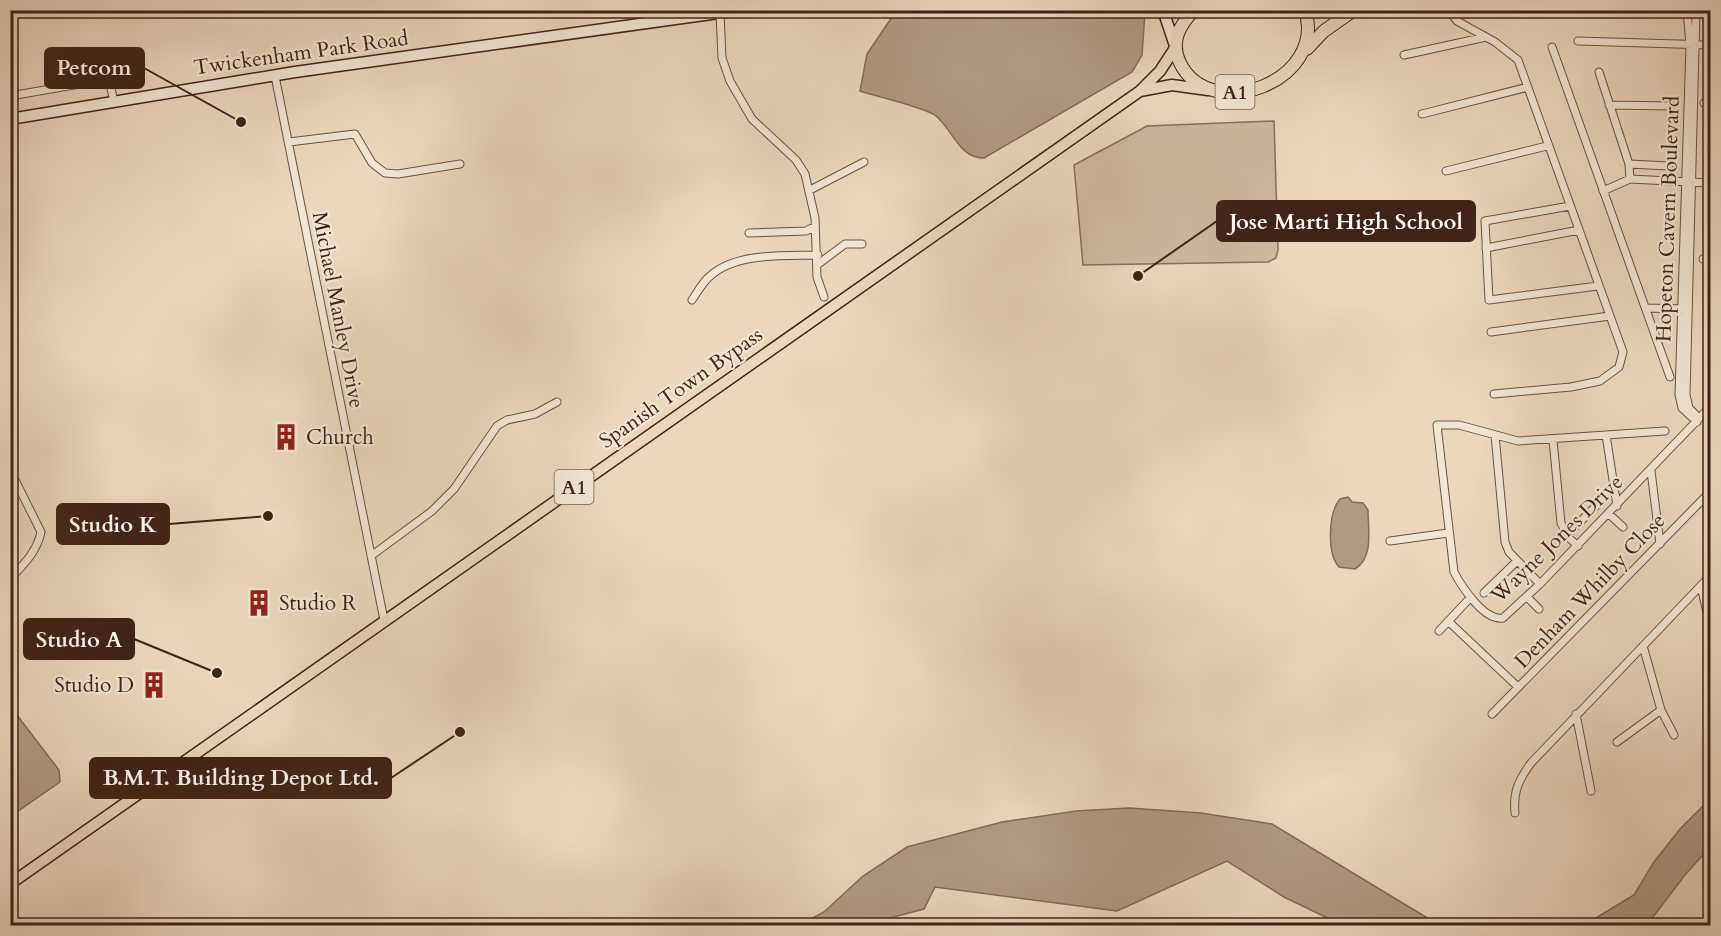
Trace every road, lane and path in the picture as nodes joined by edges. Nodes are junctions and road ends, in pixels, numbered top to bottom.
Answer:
1 (740, 10) edge
2 (1163, 10) edge
3 (1194, 10) edge
4 (1305, 10) edge
5 (1354, 10) edge
6 (1449, 10) edge
7 (1687, 10) edge
8 (1696, 10) edge
9 (720, 13) junction
10 (1486, 37) junction
11 (1578, 41) dead end
12 (1174, 45) junction
13 (1694, 45) junction
14 (1710, 45) edge
15 (1552, 47) dead end
16 (1305, 51) junction
17 (1404, 55) dead end
18 (1599, 72) dead end
19 (274, 76) junction
20 (1528, 87) junction
21 (1140, 91) junction
22 (1211, 91) junction
23 (10, 96) edge
24 (114, 102) junction
25 (1609, 105) junction
26 (1671, 106) dead end
27 (1422, 114) dead end
28 (10, 119) edge
29 (289, 142) junction
30 (1547, 146) junction
31 (864, 162) dead end
32 (460, 164) dead end
33 (1629, 164) junction
34 (1669, 166) dead end
35 (1446, 171) dead end
36 (1630, 179) junction
37 (1689, 182) junction
38 (1710, 183) edge
39 (810, 190) junction
40 (1603, 191) junction
41 (1570, 206) junction
42 (814, 227) junction
43 (1579, 230) junction
44 (749, 233) dead end
45 (862, 244) dead end
46 (1486, 248) junction
47 (818, 255) junction
48 (817, 265) junction
49 (1598, 286) junction
50 (824, 297) dead end
51 (692, 300) dead end
52 (1646, 308) junction
53 (1685, 309) junction
54 (1610, 316) junction
55 (1491, 332) dead end
56 (1670, 376) dead end
57 (1494, 394) dead end
58 (557, 402) dead end
59 (1710, 407) edge
60 (1698, 421) junction
61 (1665, 431) dead end
62 (1495, 435) junction
63 (1606, 435) junction
64 (1553, 440) junction
65 (10, 470) edge
66 (1651, 471) junction
67 (1710, 492) edge
68 (1598, 504) dead end
69 (1617, 506) junction
70 (1609, 514) junction
71 (1623, 527) dead end
72 (1448, 533) junction
73 (1567, 535) junction
74 (1390, 541) dead end
75 (1659, 544) junction
76 (1578, 546) junction
77 (371, 556) junction
78 (1517, 561) junction
79 (1710, 576) edge
80 (10, 579) edge
81 (1540, 584) junction
82 (1701, 586) junction
83 (1484, 593) dead end
84 (1527, 597) junction
85 (1470, 598) junction
86 (1539, 609) dead end
87 (384, 620) junction
88 (1448, 621) junction
89 (1710, 626) edge
90 (1439, 631) dead end
91 (1643, 646) junction
92 (1518, 687) junction
93 (1661, 710) junction
94 (1492, 714) dead end
95 (1576, 714) junction
96 (1674, 735) dead end
97 (1617, 742) dead end
98 (1590, 791) dead end
99 (1515, 813) dead end
100 (10, 885) edge

1 - 9 main road, Twickenham Park Road
2 - 12 main road
3 - 12 highway, A1
4 - 16 highway
5 - 16 highway, A1
6 - 10 street
7 - 13 street, Hopeton Cavern Boulevard
8 - 13 street, Hopeton Cavern Boulevard
9 - 19 main road, Twickenham Park Road
9 - 39 street
10 - 17 street
10 - 20 street
11 - 13 street
12 - 21 main road, Spanish Town Bypass / A1
12 - 22 highway, A1
13 - 14 street
13 - 37 street, Hopeton Cavern Boulevard
15 - 40 street
16 - 22 highway, A1
18 - 25 street
19 - 24 main road, Twickenham Park Road
19 - 29 street, Michael Manley Drive
20 - 27 street
20 - 30 street
21 - 22 main road, Spanish Town Bypass / A1
21 - 87 main road, Spanish Town Bypass / A1
23 - 24 street
24 - 28 main road, Twickenham Park Road
25 - 26 street
25 - 33 street
29 - 32 street
29 - 77 street, Michael Manley Drive
30 - 35 street
30 - 41 street
31 - 39 street
33 - 34 street
33 - 36 street
36 - 37 street
36 - 40 street
37 - 38 street
37 - 53 street, Hopeton Cavern Boulevard
39 - 42 street
40 - 52 street
41 - 43 street
41 - 46 street
42 - 44 street
42 - 47 street
43 - 46 street
43 - 49 street
45 - 48 street
46 - 49 street
47 - 48 street
47 - 51 street
48 - 50 street
49 - 54 street
52 - 53 street
52 - 56 street
53 - 60 street, Hopeton Cavern Boulevard
54 - 55 street
54 - 57 street
58 - 77 street
59 - 60 street, Wayne Jones Drive
60 - 66 street, Wayne Jones Drive
61 - 63 street
62 - 64 street
62 - 72 street, Wayne Jones Drive
62 - 78 street
63 - 64 street
63 - 69 street
64 - 73 street
65 - 80 street
66 - 69 street, Wayne Jones Drive
66 - 75 street
67 - 75 street, Denham Whilby Close
68 - 73 street
69 - 70 street, Wayne Jones Drive
70 - 71 street
70 - 76 street, Wayne Jones Drive
72 - 74 street
72 - 85 street, Wayne Jones Drive
73 - 76 street
75 - 92 street, Denham Whilby Close
76 - 81 street, Wayne Jones Drive
77 - 87 street, Michael Manley Drive
78 - 81 street
78 - 83 street
79 - 82 street
81 - 84 street, Wayne Jones Drive
82 - 89 street
82 - 91 street
84 - 85 street, Wayne Jones Drive
84 - 86 street
85 - 88 street
87 - 100 main road, Spanish Town Bypass / A1
88 - 90 street
88 - 92 street
91 - 93 street
91 - 95 street
92 - 94 street, Denham Whilby Close
93 - 96 street
93 - 97 street
95 - 98 street
95 - 99 street

